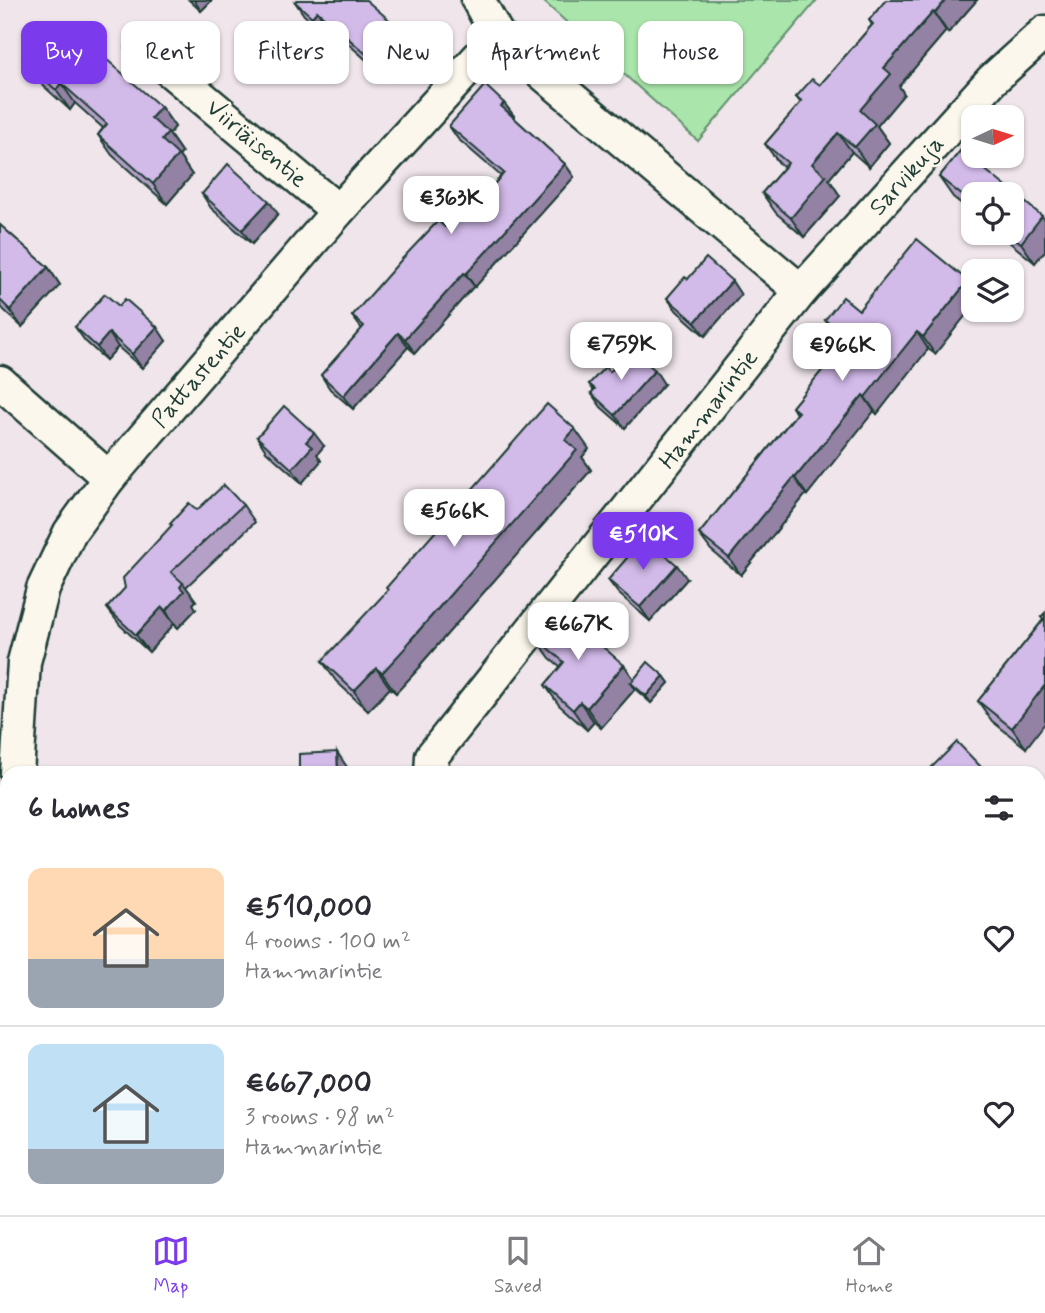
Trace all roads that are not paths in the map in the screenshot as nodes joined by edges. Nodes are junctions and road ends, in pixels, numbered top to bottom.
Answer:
1 (478, 0) edge
2 (490, 21) edge
3 (1045, 32) edge
4 (467, 70) edge
5 (186, 84) edge
6 (555, 84) edge
7 (338, 211) junction
8 (801, 291) junction
9 (0, 382) edge
10 (109, 478) junction
11 (18, 766) edge
12 (431, 766) edge

1 - 2 street
3 - 8 street, Sarvikuja
4 - 7 street, Pattastentie
5 - 7 street, Viiriäisentie
6 - 8 street
7 - 10 street, Pattastentie
8 - 12 street, Hammarintie
9 - 10 street
10 - 11 street, Pattastentie

